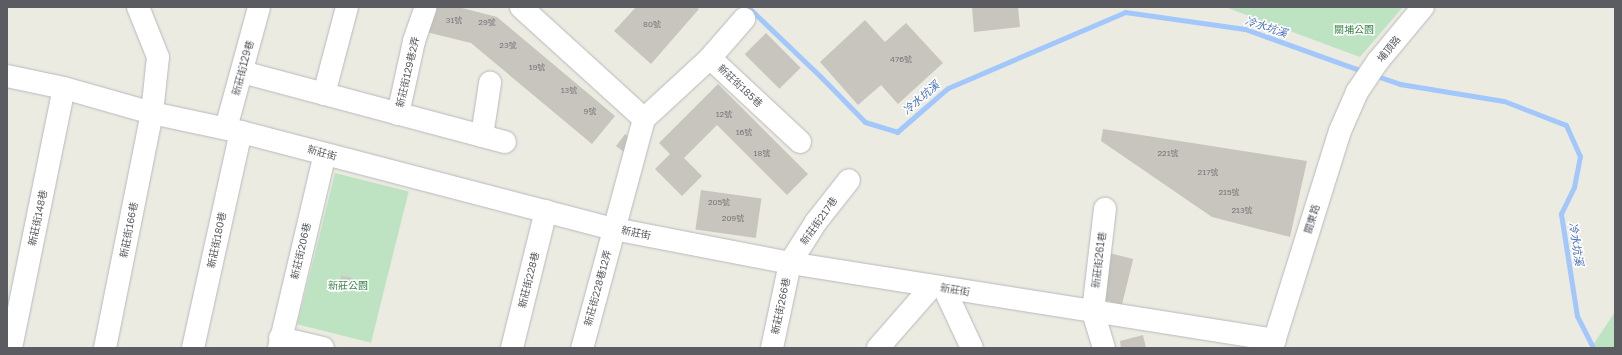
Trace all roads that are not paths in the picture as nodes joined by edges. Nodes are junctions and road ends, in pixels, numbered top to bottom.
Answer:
1 (138, 7) edge
2 (259, 7) edge
3 (347, 7) edge
4 (426, 7) edge
5 (521, 7) edge
6 (1423, 7) edge
7 (744, 19) dead end
8 (710, 58) junction
9 (242, 72) junction
10 (7, 76) edge
11 (490, 82) dead end
12 (64, 88) junction
13 (1357, 92) joint
14 (324, 94) junction
15 (152, 112) junction
16 (398, 114) junction
17 (644, 119) junction
18 (234, 130) junction
19 (482, 136) junction
20 (504, 142) dead end
21 (800, 142) dead end
22 (325, 154) junction
23 (849, 180) dead end
24 (1105, 208) dead end
25 (546, 211) junction
26 (614, 228) junction
27 (790, 264) junction
28 (938, 287) junction
29 (1093, 312) junction
30 (280, 343) edge
31 (1273, 344) edge
32 (11, 348) edge
33 (105, 348) edge
34 (193, 348) edge
35 (323, 348) edge
36 (512, 348) edge
37 (582, 348) edge
38 (772, 348) edge
39 (878, 348) edge
40 (972, 348) edge
41 (1104, 348) edge

1 - 15 street, 新莊街166巷
2 - 9 street, 新莊街129巷
3 - 14 street
4 - 16 street, 新莊街129巷2弄
5 - 17 street
6 - 13 street, 埔頂路
7 - 8 street
8 - 17 street, 新莊街185巷
8 - 21 street, 新莊街185巷
9 - 14 street, 新莊街129巷2弄
9 - 18 street, 新莊街129巷
10 - 12 street, 新莊街
11 - 19 street
12 - 15 street, 新莊街
12 - 32 street, 新莊街148巷
13 - 31 street, 關東路
14 - 16 street, 新莊街129巷2弄
15 - 18 street, 新莊街
15 - 33 street, 新莊街166巷
16 - 19 street, 新莊街129巷2弄
17 - 26 street
18 - 22 street, 新莊街
18 - 34 street, 新莊街180巷
19 - 20 street, 新莊街129巷2弄
22 - 25 street, 新莊街
22 - 30 street, 新莊街206巷
23 - 27 street, 新莊街217巷
24 - 29 street, 新莊街261巷
25 - 26 street, 新莊街
25 - 36 street, 新莊街228巷
26 - 27 street, 新莊街
26 - 37 street, 新莊街228巷12弄
27 - 28 street, 新莊街
27 - 38 street, 新莊街266巷
28 - 29 street, 新莊街
28 - 39 street
28 - 40 street
29 - 31 street, 新莊街
29 - 41 street
30 - 35 street

